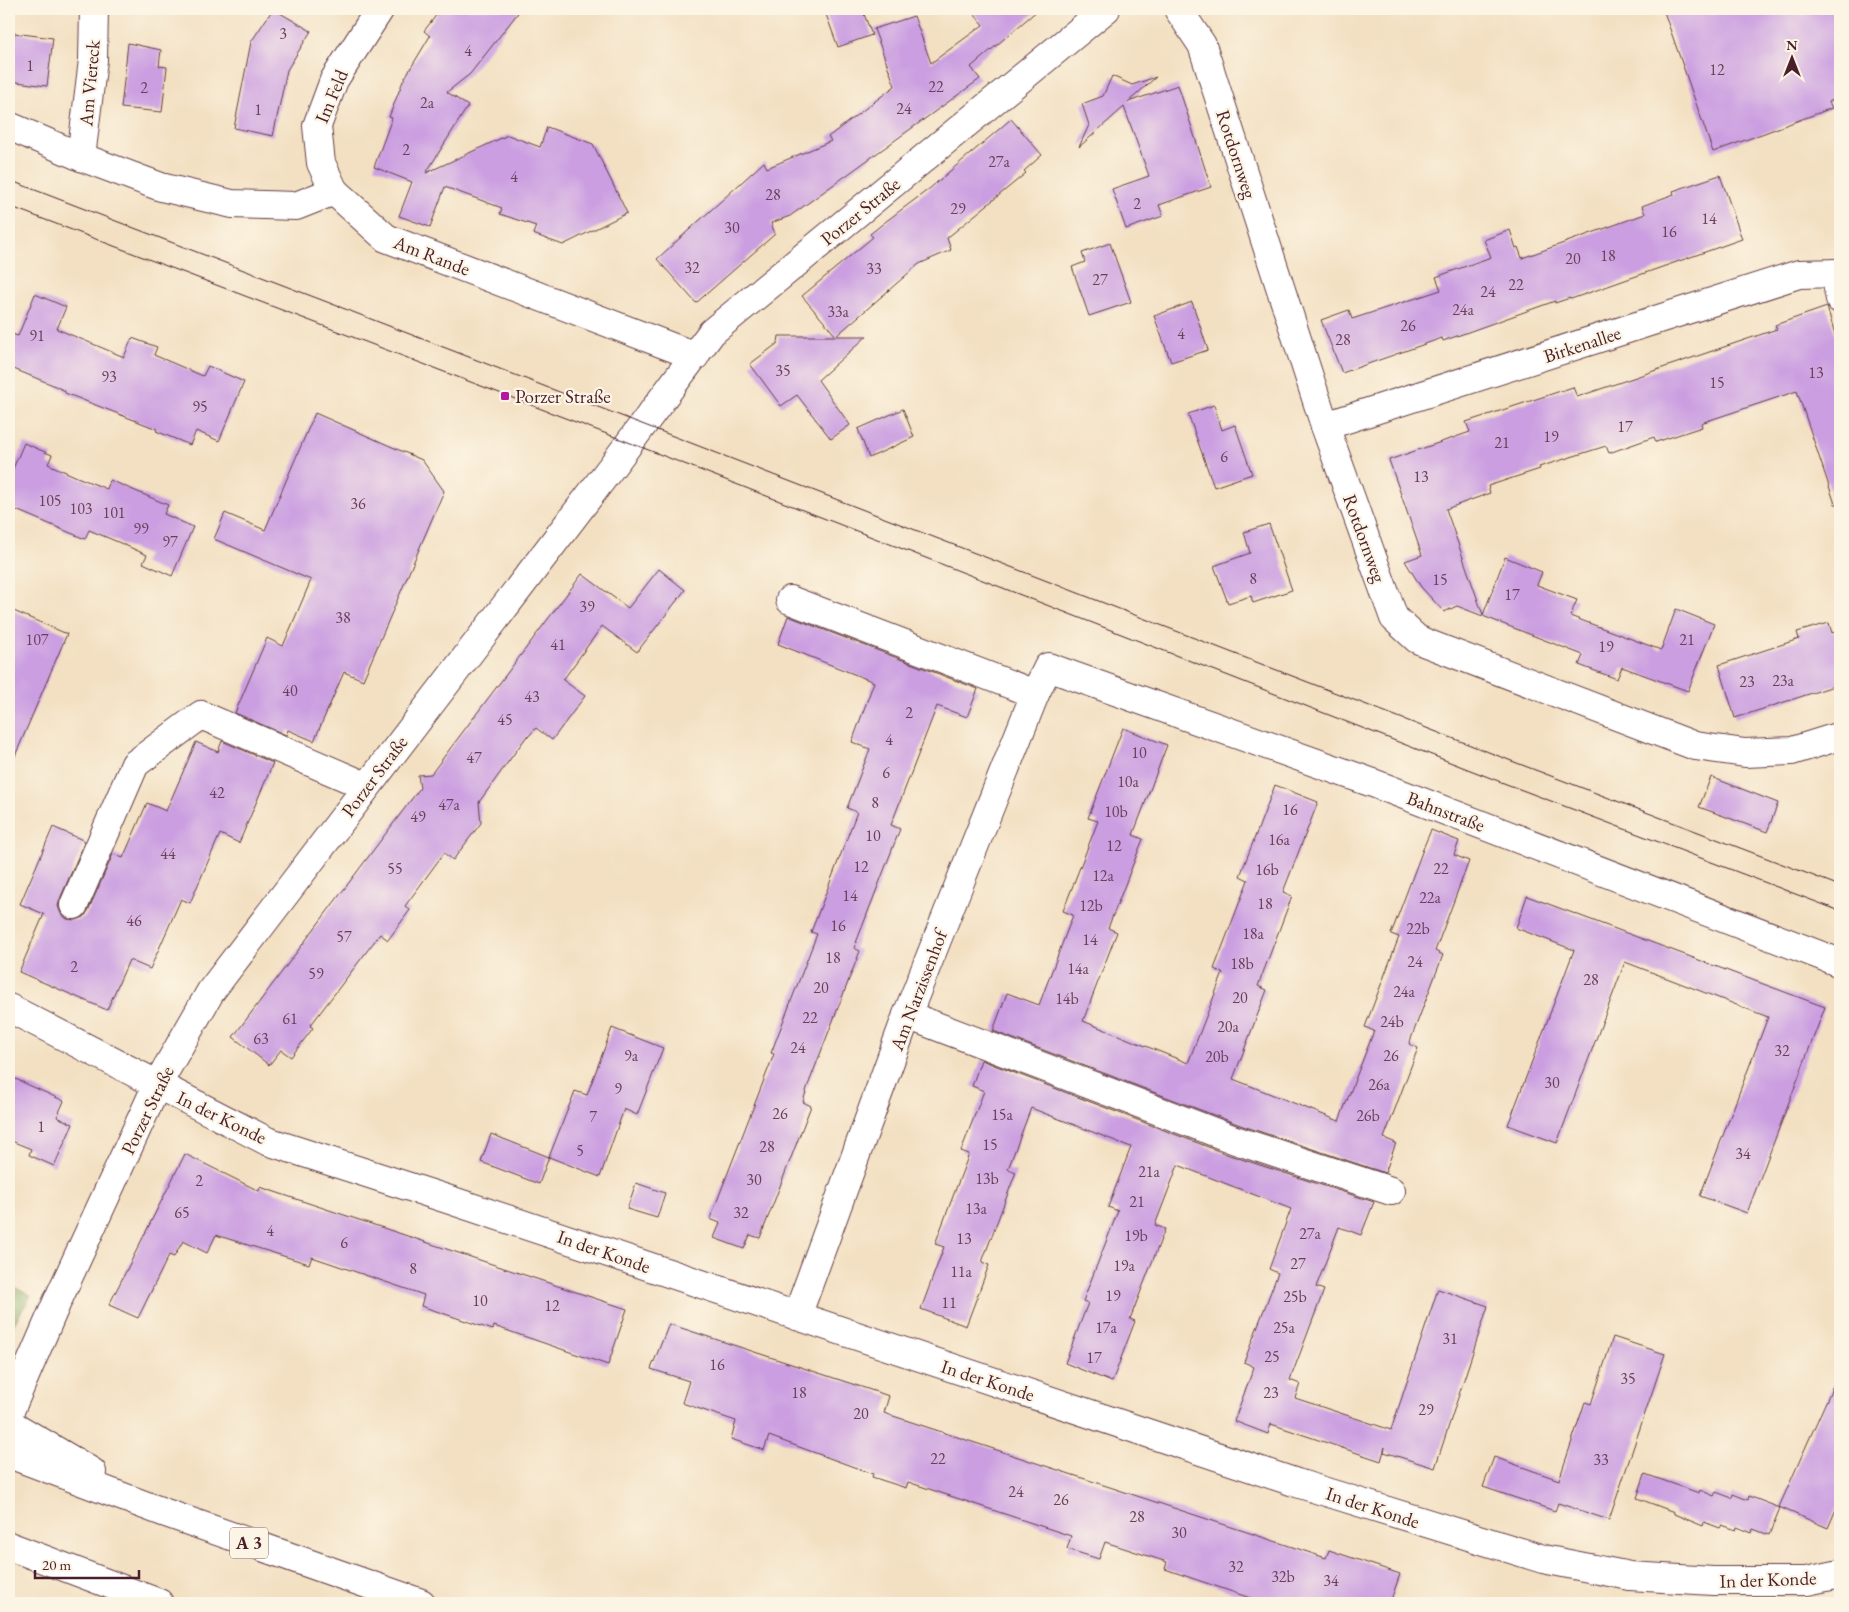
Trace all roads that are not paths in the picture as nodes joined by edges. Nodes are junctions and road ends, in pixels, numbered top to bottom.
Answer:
1 (94, 9) edge
2 (380, 9) edge
3 (1106, 9) edge
4 (1178, 9) edge
5 (9, 126) edge
6 (81, 157) junction
7 (334, 191) junction
8 (1839, 282) edge
9 (695, 356) junction
10 (1325, 426) junction
11 (790, 600) dead end
12 (1048, 668) joint
13 (1035, 694) junction
14 (1840, 736) edge
15 (366, 786) junction
16 (74, 905) dead end
17 (1840, 963) edge
18 (9, 1008) edge
19 (907, 1015) junction
20 (157, 1085) junction
21 (1391, 1191) dead end
22 (798, 1316) junction
23 (9, 1413) edge
24 (9, 1423) edge
25 (9, 1454) edge
26 (163, 1512) junction
27 (9, 1546) edge
28 (1840, 1574) edge
29 (159, 1603) edge
30 (421, 1603) edge

1 - 6 main road, Am Viereck
2 - 7 main road, Im Feld
3 - 9 main road, Porzer Straße
4 - 10 main road, Rotdornweg
5 - 6 main road
6 - 7 main road
7 - 9 main road, Am Rande
8 - 10 main road, Birkenallee
9 - 15 main road, Porzer Straße
10 - 14 main road, Rotdornweg
11 - 13 main road
12 - 13 main road, Am Narzissenhof
12 - 17 main road, Bahnstraße
13 - 19 main road, Am Narzissenhof
15 - 16 main road
15 - 20 main road, Porzer Straße
18 - 20 main road, In der Konde
19 - 21 main road
19 - 22 main road, Am Narzissenhof
20 - 22 main road, In der Konde
20 - 23 main road, Porzer Straße
22 - 28 main road, In der Konde
24 - 26 main road
25 - 26 main road, A 3
26 - 30 main road, A 3
27 - 29 main road

